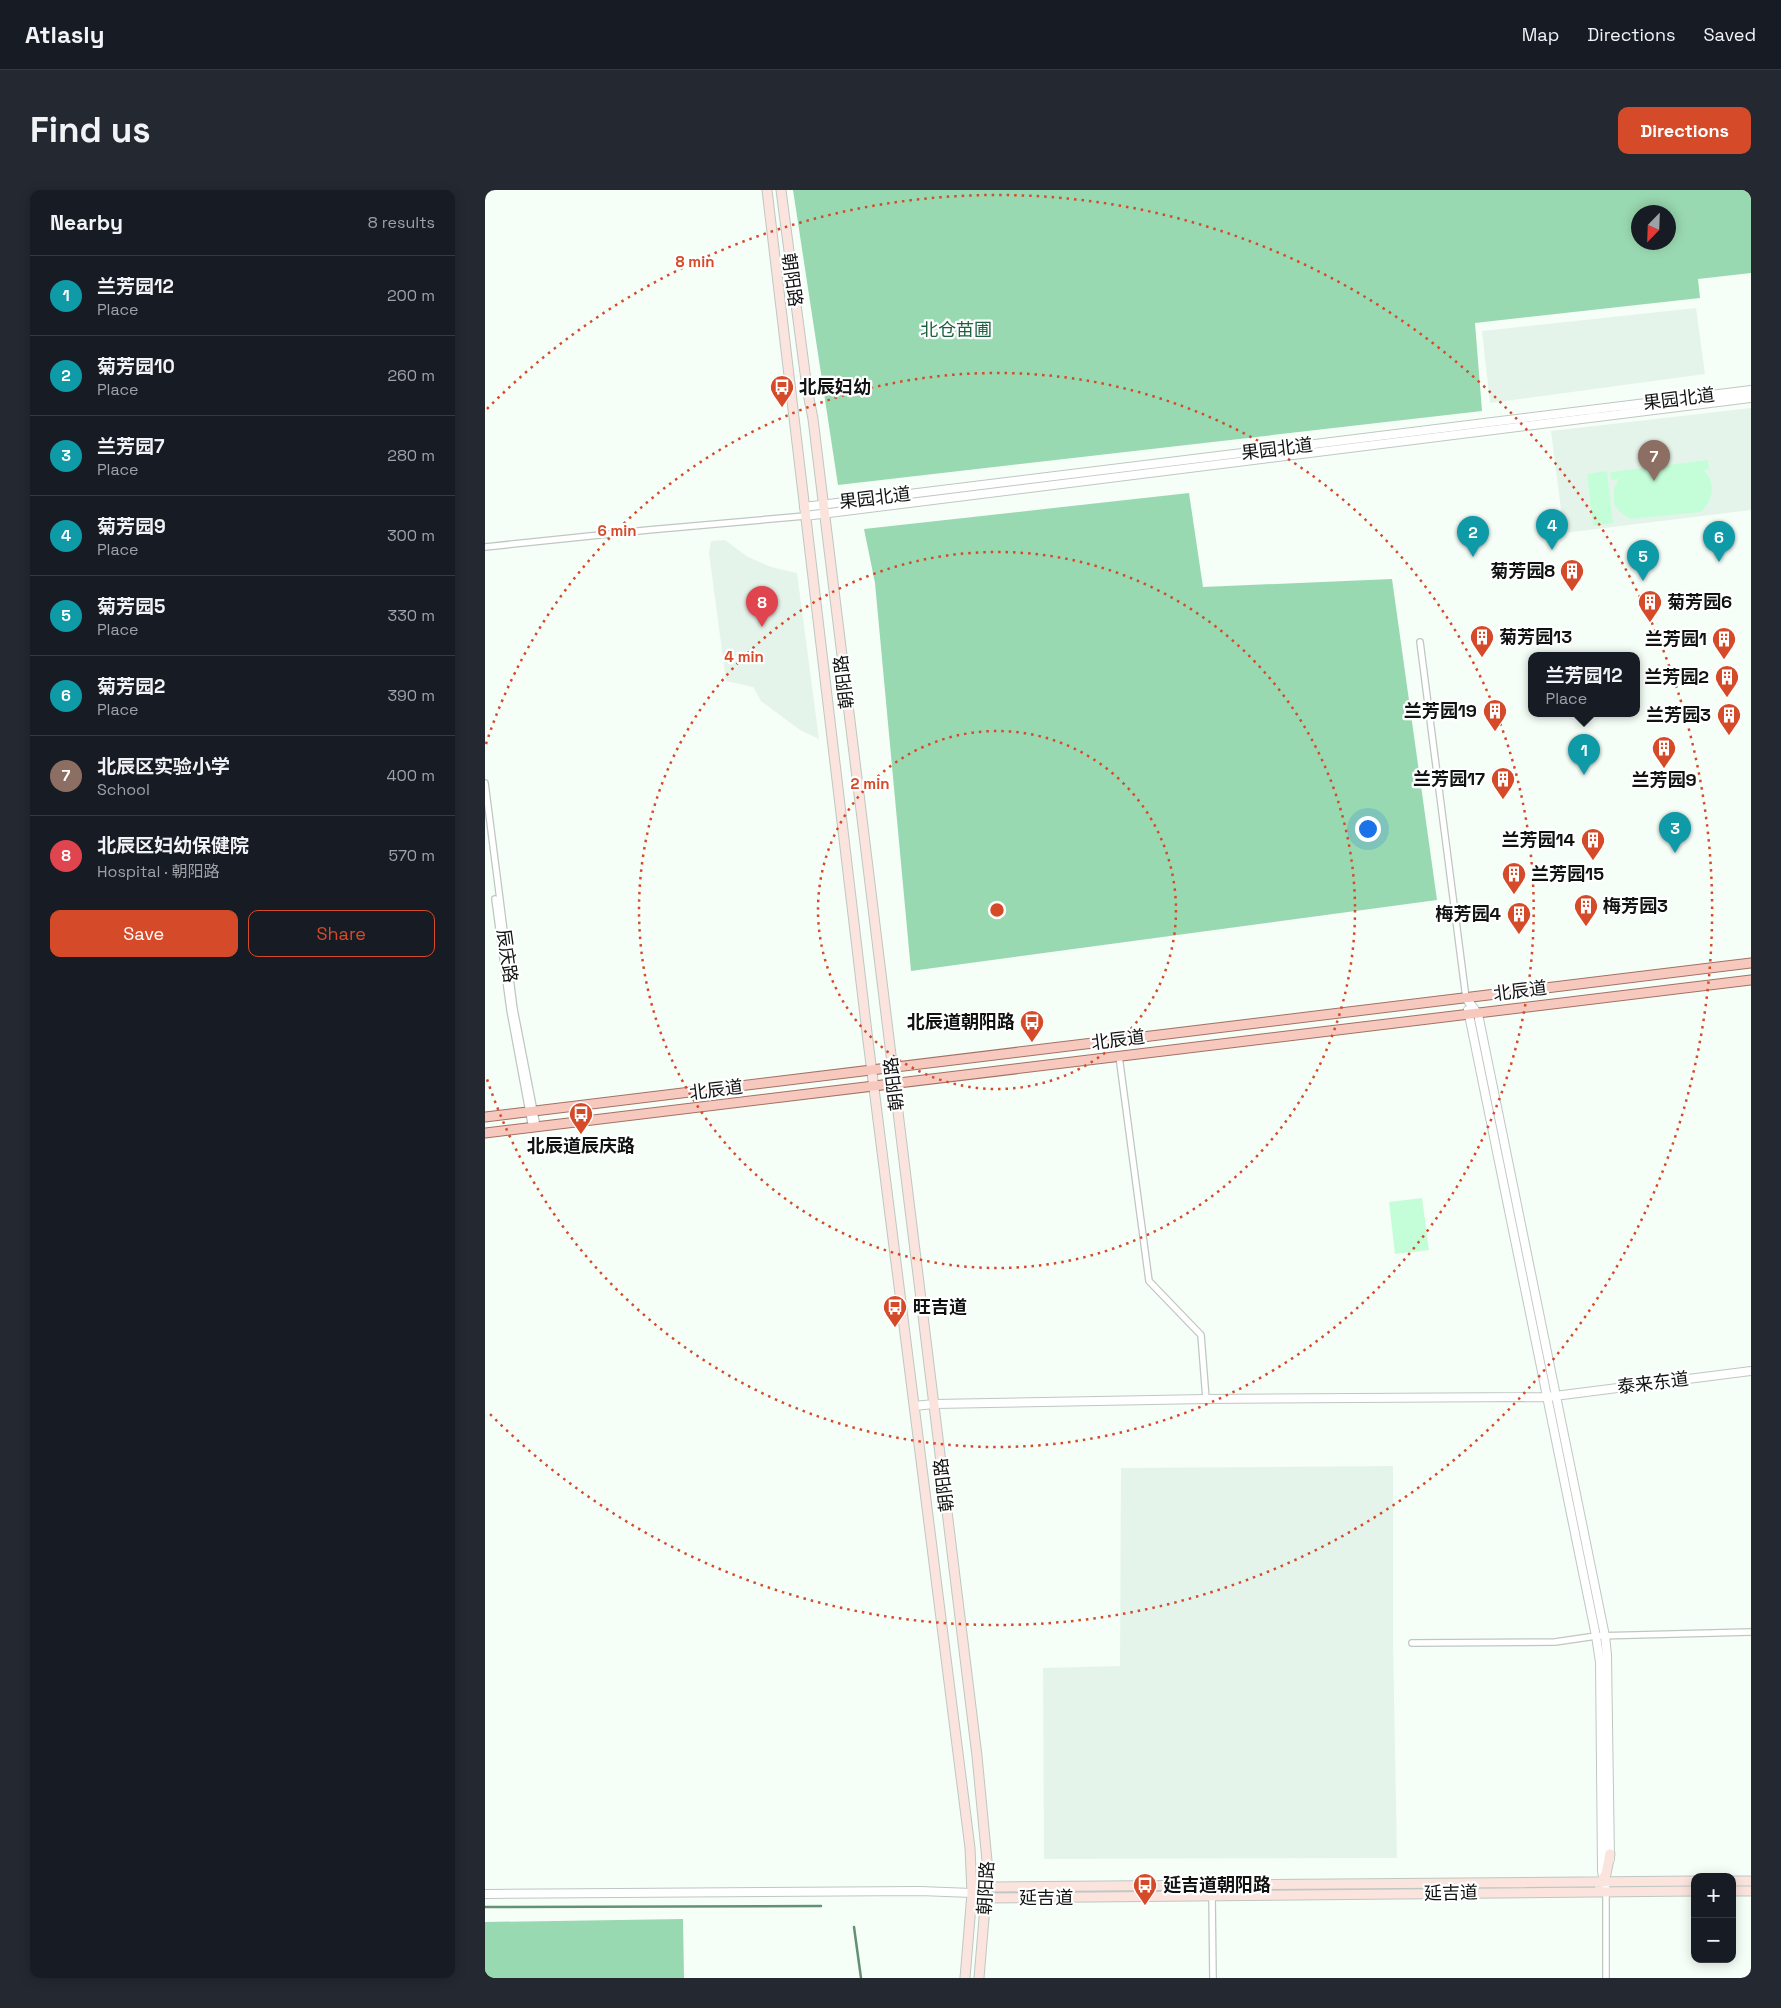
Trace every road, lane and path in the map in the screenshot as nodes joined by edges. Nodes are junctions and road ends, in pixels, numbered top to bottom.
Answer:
1 (767, 190) edge
2 (781, 190) edge
3 (1751, 390) edge
4 (1751, 398) edge
5 (823, 509) junction
6 (805, 512) junction
7 (485, 547) edge
8 (1420, 642) dead end
9 (485, 784) edge
10 (485, 815) edge
11 (1751, 963) edge
12 (1751, 980) edge
13 (1466, 998) junction
14 (1473, 1014) junction
15 (1119, 1056) junction
16 (892, 1067) junction
17 (871, 1070) junction
18 (894, 1084) junction
19 (873, 1087) junction
20 (531, 1111) junction
21 (485, 1117) edge
22 (534, 1127) junction
23 (485, 1133) edge
24 (1751, 1371) edge
25 (1555, 1396) junction
26 (1547, 1397) junction
27 (1206, 1399) junction
28 (934, 1404) junction
29 (914, 1406) junction
30 (1751, 1632) edge
31 (1601, 1636) junction
32 (1412, 1643) dead end
33 (1610, 1854) joint
34 (1604, 1881) junction
35 (1691, 1881) edge
36 (1736, 1881) edge
37 (1751, 1881) edge
38 (987, 1887) junction
39 (1691, 1891) edge
40 (1736, 1891) edge
41 (1751, 1891) edge
42 (972, 1892) junction
43 (1581, 1892) junction
44 (1606, 1892) junction
45 (485, 1894) edge
46 (1212, 1896) junction
47 (986, 1898) junction
48 (965, 1978) edge
49 (979, 1978) edge
50 (1213, 1978) edge
51 (1606, 1978) edge

1 - 6 main road, 朝阳路
2 - 5 main road, 朝阳路
3 - 5 street, 果园北道
4 - 5 street, 果园北道
5 - 6 street, 果园北道
5 - 16 main road, 朝阳路
6 - 7 street
6 - 17 main road, 朝阳路
8 - 13 street
9 - 20 street, 辰庆路
10 - 20 street, 辰庆路
11 - 13 main road, 北辰道
12 - 14 main road, 北辰道
13 - 14 street
13 - 16 main road, 北辰道
14 - 15 main road, 北辰道
14 - 25 street
14 - 26 street
15 - 18 main road, 北辰道
15 - 27 street
16 - 17 main road, 北辰道
16 - 18 main road, 朝阳路
17 - 19 main road, 朝阳路
17 - 20 main road, 北辰道
18 - 19 main road, 北辰道
18 - 28 main road, 朝阳路
19 - 22 main road, 北辰道
19 - 29 main road, 朝阳路
20 - 21 main road, 北辰道
20 - 22 street, 辰庆路
22 - 23 main road, 北辰道
24 - 25 street, 泰来东道
25 - 26 street, 泰来东道
25 - 31 street
26 - 27 street, 泰来东道
26 - 31 street
27 - 28 street, 泰来东道
28 - 29 street, 泰来东道
28 - 38 main road, 朝阳路
29 - 42 main road, 朝阳路
30 - 31 street
31 - 32 street
31 - 33 street
31 - 34 street
33 - 34 main road
34 - 35 main road, 延吉道
34 - 38 main road, 延吉道
34 - 43 main road
34 - 44 street
36 - 37 main road
38 - 42 main road, 延吉道
38 - 47 main road, 朝阳路
39 - 44 main road, 延吉道
40 - 41 main road
42 - 45 street
42 - 47 main road, 延吉道
42 - 48 main road, 朝阳路
43 - 44 main road, 延吉道
43 - 46 main road, 延吉道
44 - 51 street
46 - 47 main road, 延吉道
46 - 50 street
47 - 49 main road, 朝阳路

